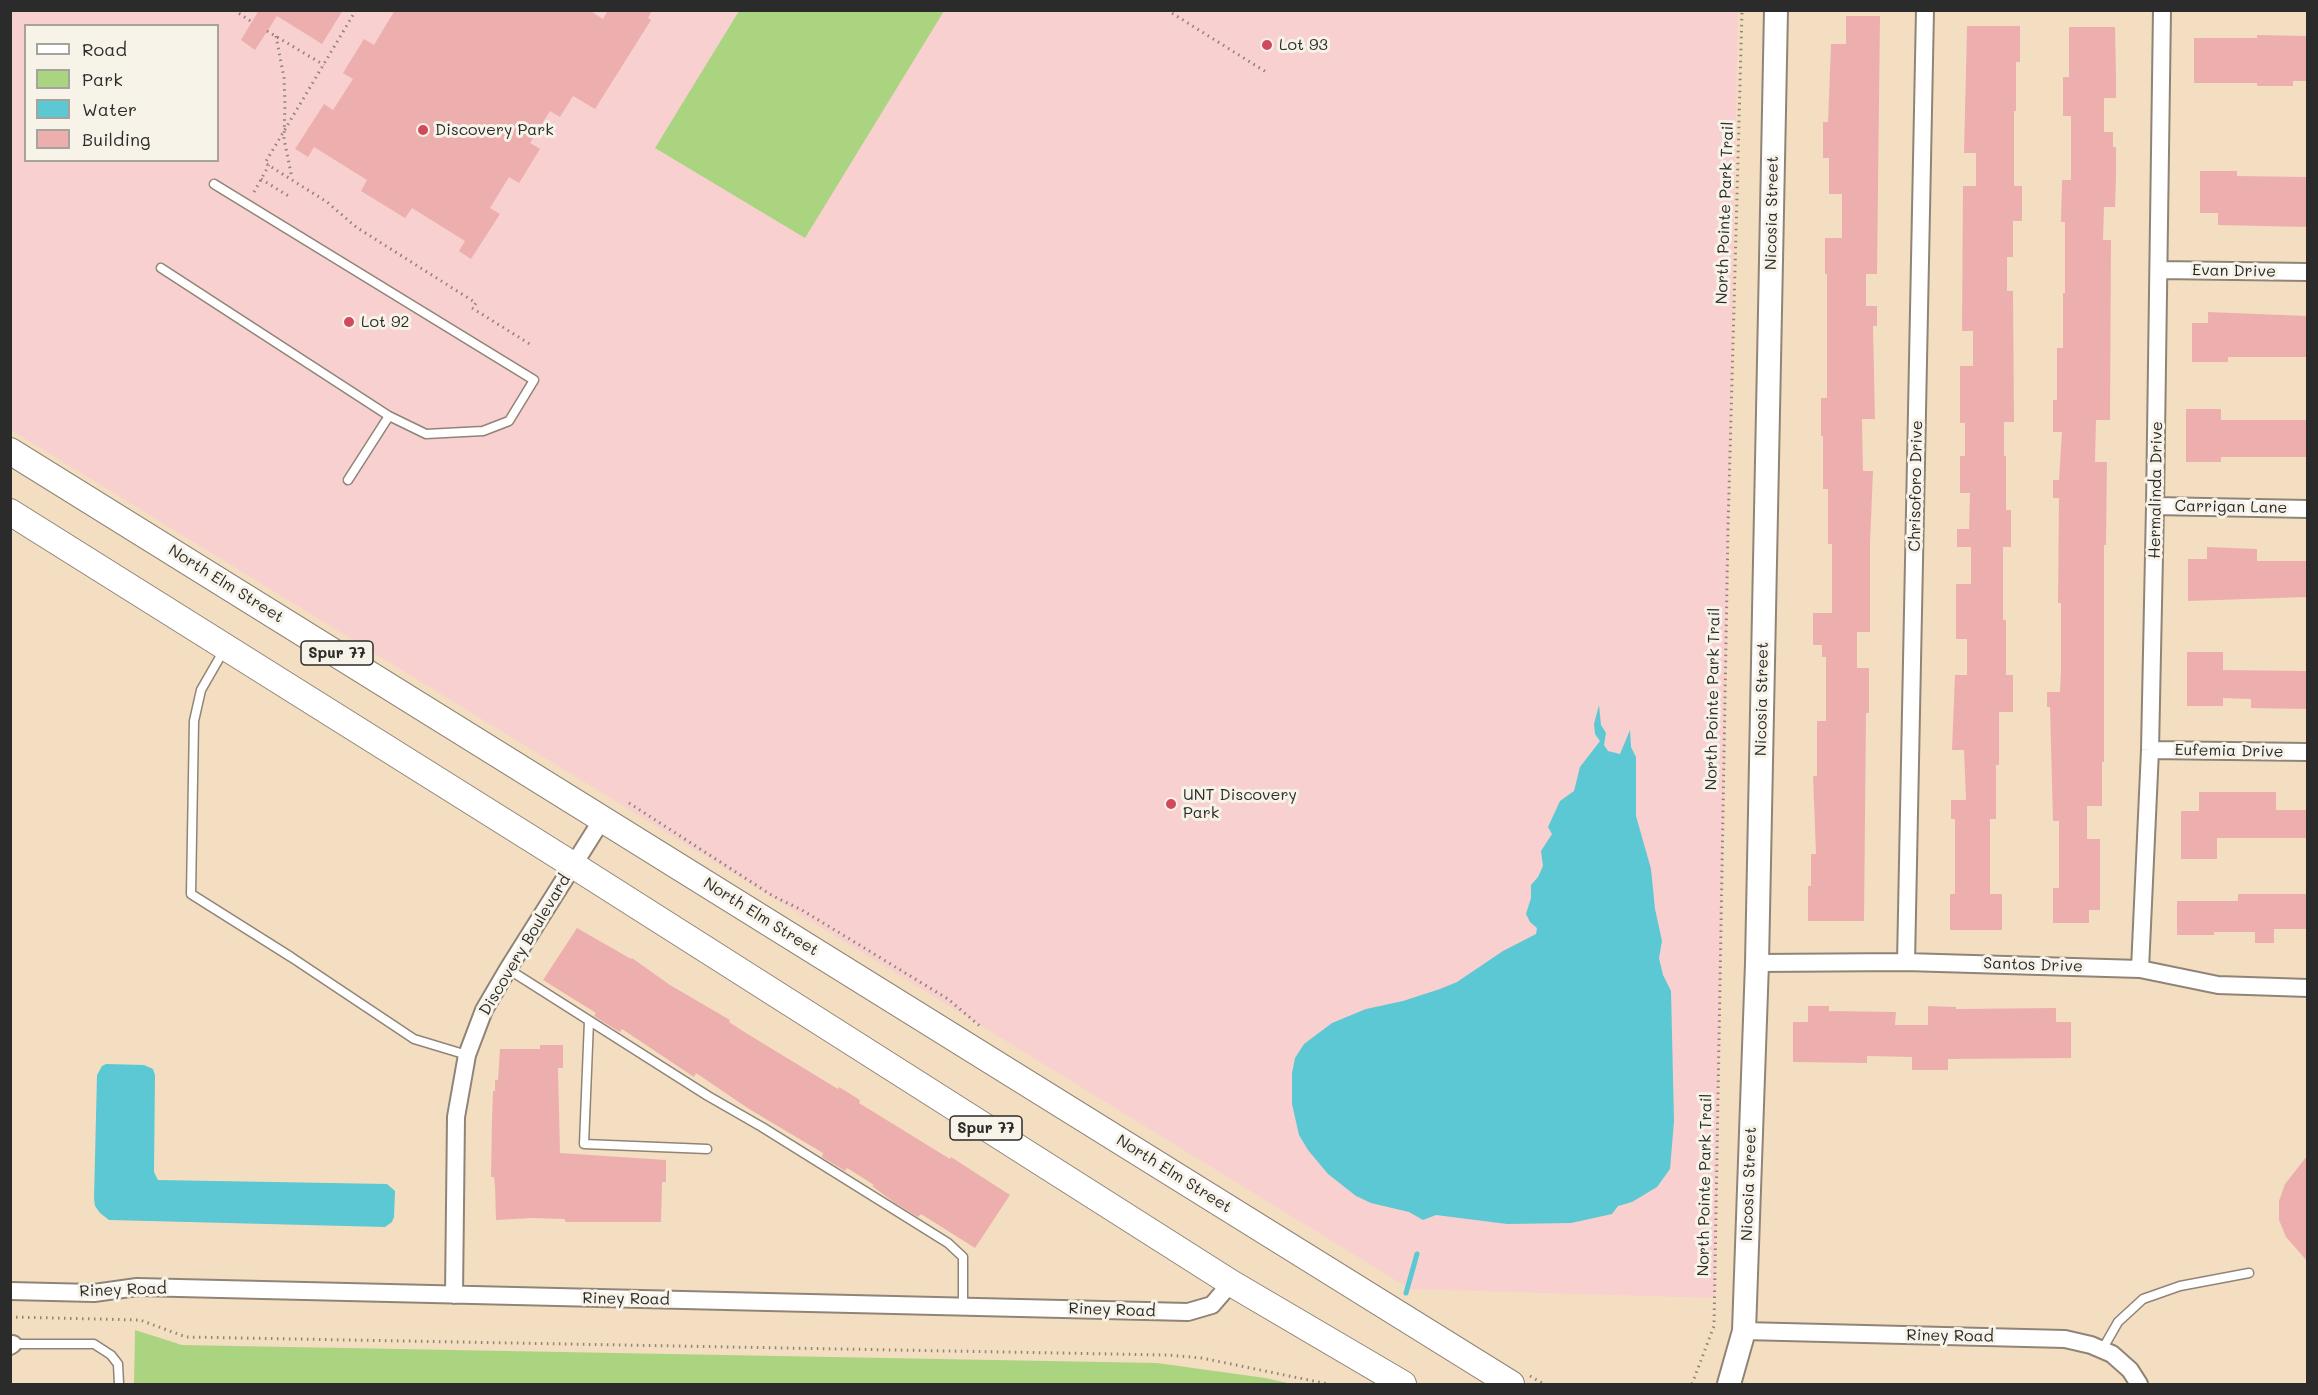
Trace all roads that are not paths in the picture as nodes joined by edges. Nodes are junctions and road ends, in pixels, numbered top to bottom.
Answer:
1 (1776, 10) edge
2 (1925, 10) edge
3 (2162, 10) edge
4 (214, 184) dead end
5 (161, 268) dead end
6 (2160, 270) junction
7 (2307, 272) edge
8 (389, 416) junction
9 (10, 451) edge
10 (348, 480) dead end
11 (2156, 506) junction
12 (2307, 508) edge
13 (10, 512) edge
14 (226, 647) junction
15 (2150, 750) junction
16 (2307, 752) edge
17 (603, 818) junction
18 (573, 865) junction
19 (1906, 962) junction
20 (1757, 963) junction
21 (508, 969) junction
22 (2140, 969) junction
23 (2307, 988) edge
24 (589, 1021) junction
25 (467, 1055) junction
26 (707, 1149) dead end
27 (2249, 1273) dead end
28 (1231, 1283) junction
29 (10, 1291) edge
30 (454, 1295) junction
31 (963, 1306) junction
32 (1744, 1332) junction
33 (12, 1345) edge
34 (2102, 1350) junction
35 (119, 1384) edge
36 (1403, 1384) edge
37 (1511, 1384) edge
38 (1729, 1384) edge
39 (2139, 1384) edge

1 - 20 street, Nicosia Street
2 - 19 street, Chrisoforo Drive
3 - 6 street, Hermalinda Drive
4 - 8 lane
5 - 8 lane
6 - 7 street, Evan Drive
6 - 11 street, Hermalinda Drive
8 - 10 lane
9 - 17 main road, North Elm Street / Spur 77
11 - 12 street, Carrigan Lane
11 - 15 street, Hermalinda Drive
13 - 14 main road, Spur 77
14 - 18 main road, Spur 77
14 - 25 lane
15 - 16 street, Eufemia Drive
15 - 22 street, Hermalinda Drive
17 - 18 street, Discovery Boulevard
17 - 37 main road, North Elm Street / Spur 77
18 - 21 street, Discovery Boulevard
18 - 28 main road, Spur 77
19 - 20 street, Santos Drive
19 - 22 street, Santos Drive
20 - 32 street, Nicosia Street
21 - 24 lane
21 - 25 street, Discovery Boulevard
22 - 23 street, Santos Drive
24 - 26 lane
24 - 31 lane
25 - 30 street, Discovery Boulevard
27 - 34 lane
28 - 31 street, Riney Road
28 - 36 main road, Spur 77
29 - 30 street, Riney Road
30 - 31 street, Riney Road
32 - 34 street, Riney Road
32 - 38 street, Nicosia Street
33 - 35 lane
34 - 39 street, Riney Road

